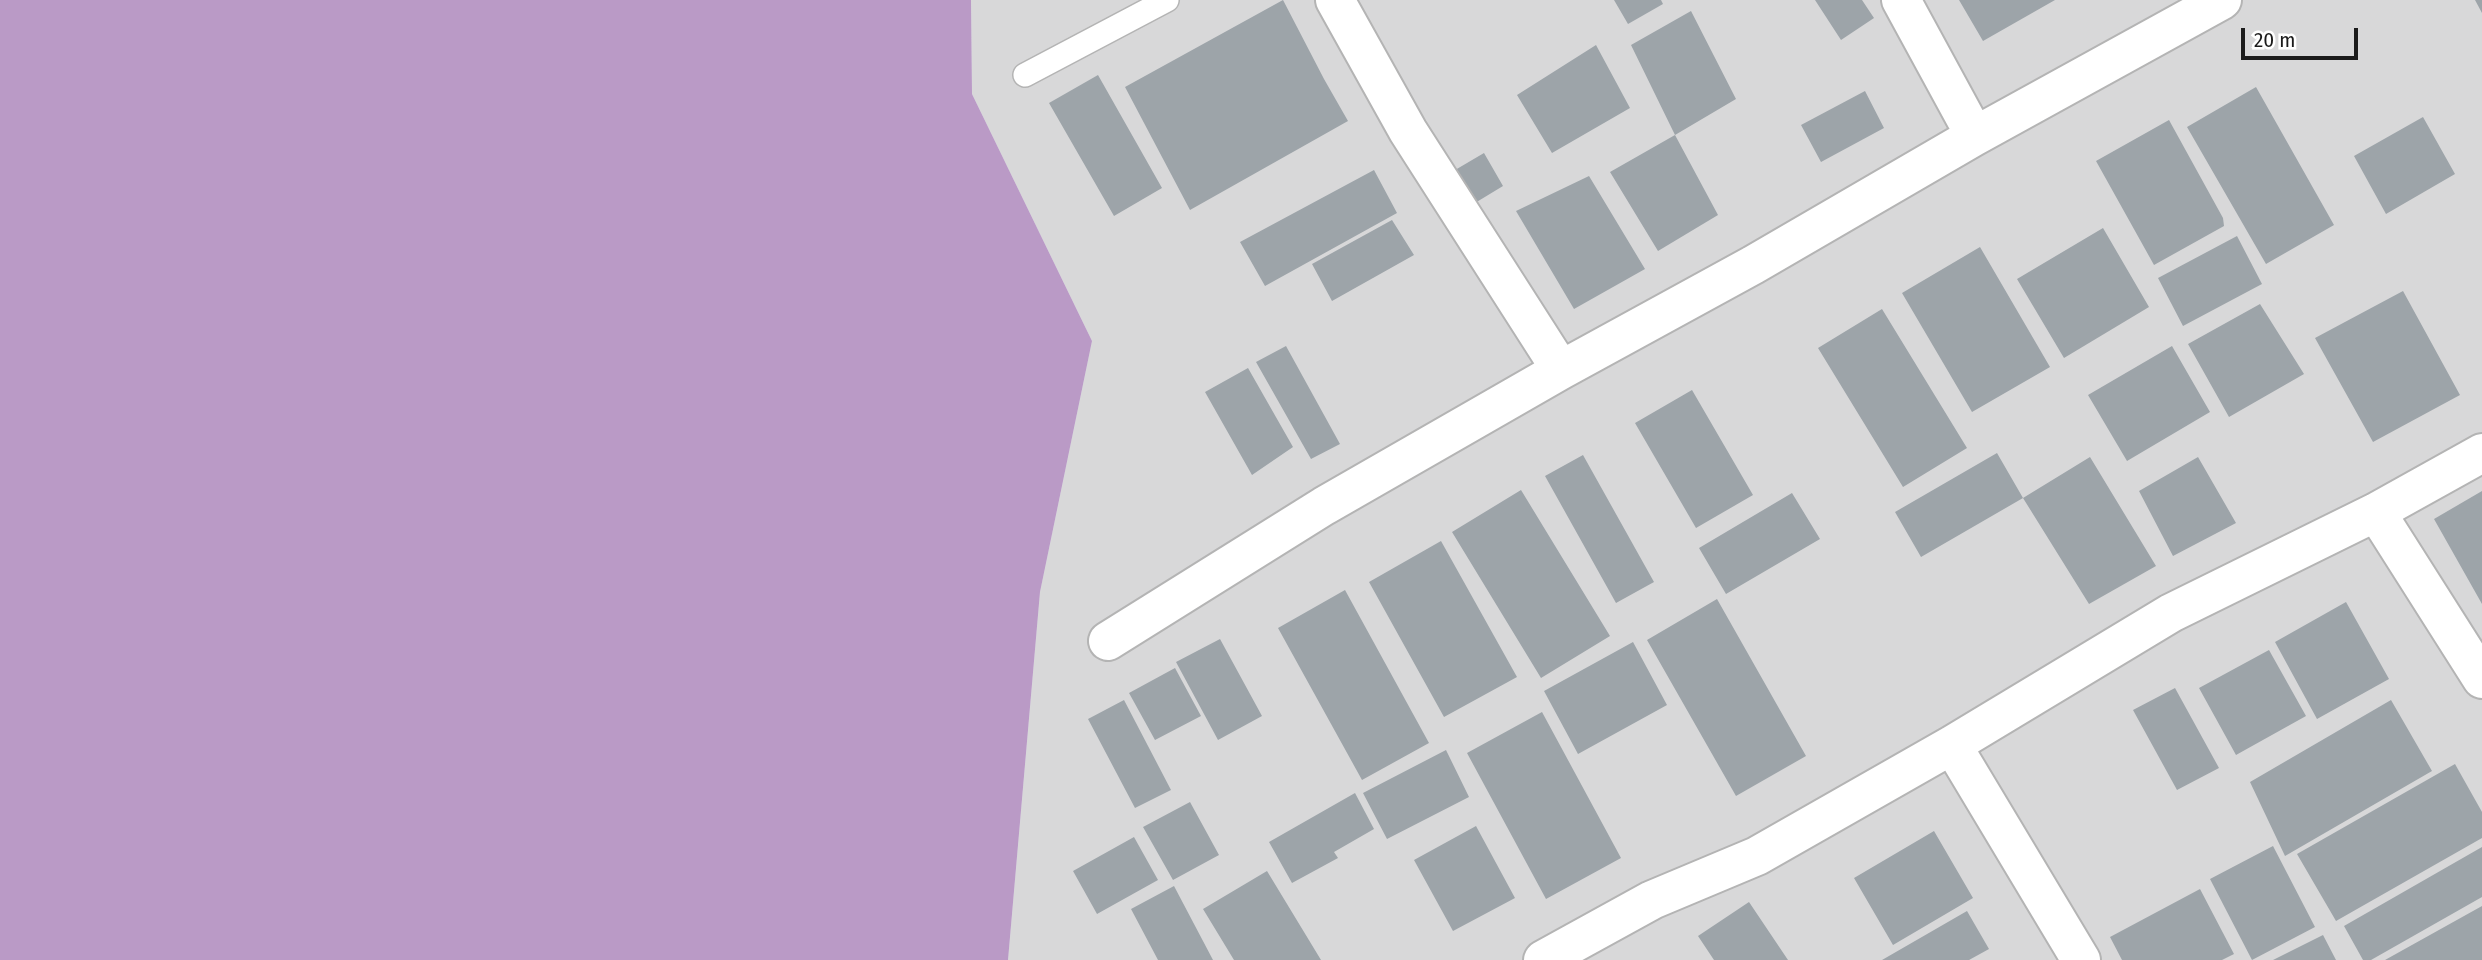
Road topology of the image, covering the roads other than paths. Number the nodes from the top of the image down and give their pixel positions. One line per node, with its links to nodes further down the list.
1 (1167, 0): 5 (lane)
2 (1335, 0): 7 (street)
3 (1901, 0): 6 (street)
4 (2222, 0): 6 (street)
5 (1025, 75)
6 (1975, 136): 7 (street)
7 (1561, 370): 10 (street)
8 (2482, 453): 9 (street)
9 (2376, 512): 11 (street); 12 (street)
10 (1108, 641)
11 (2482, 679)
12 (1952, 745): 13 (street); 14 (street)
13 (1543, 960)
14 (2081, 960)

